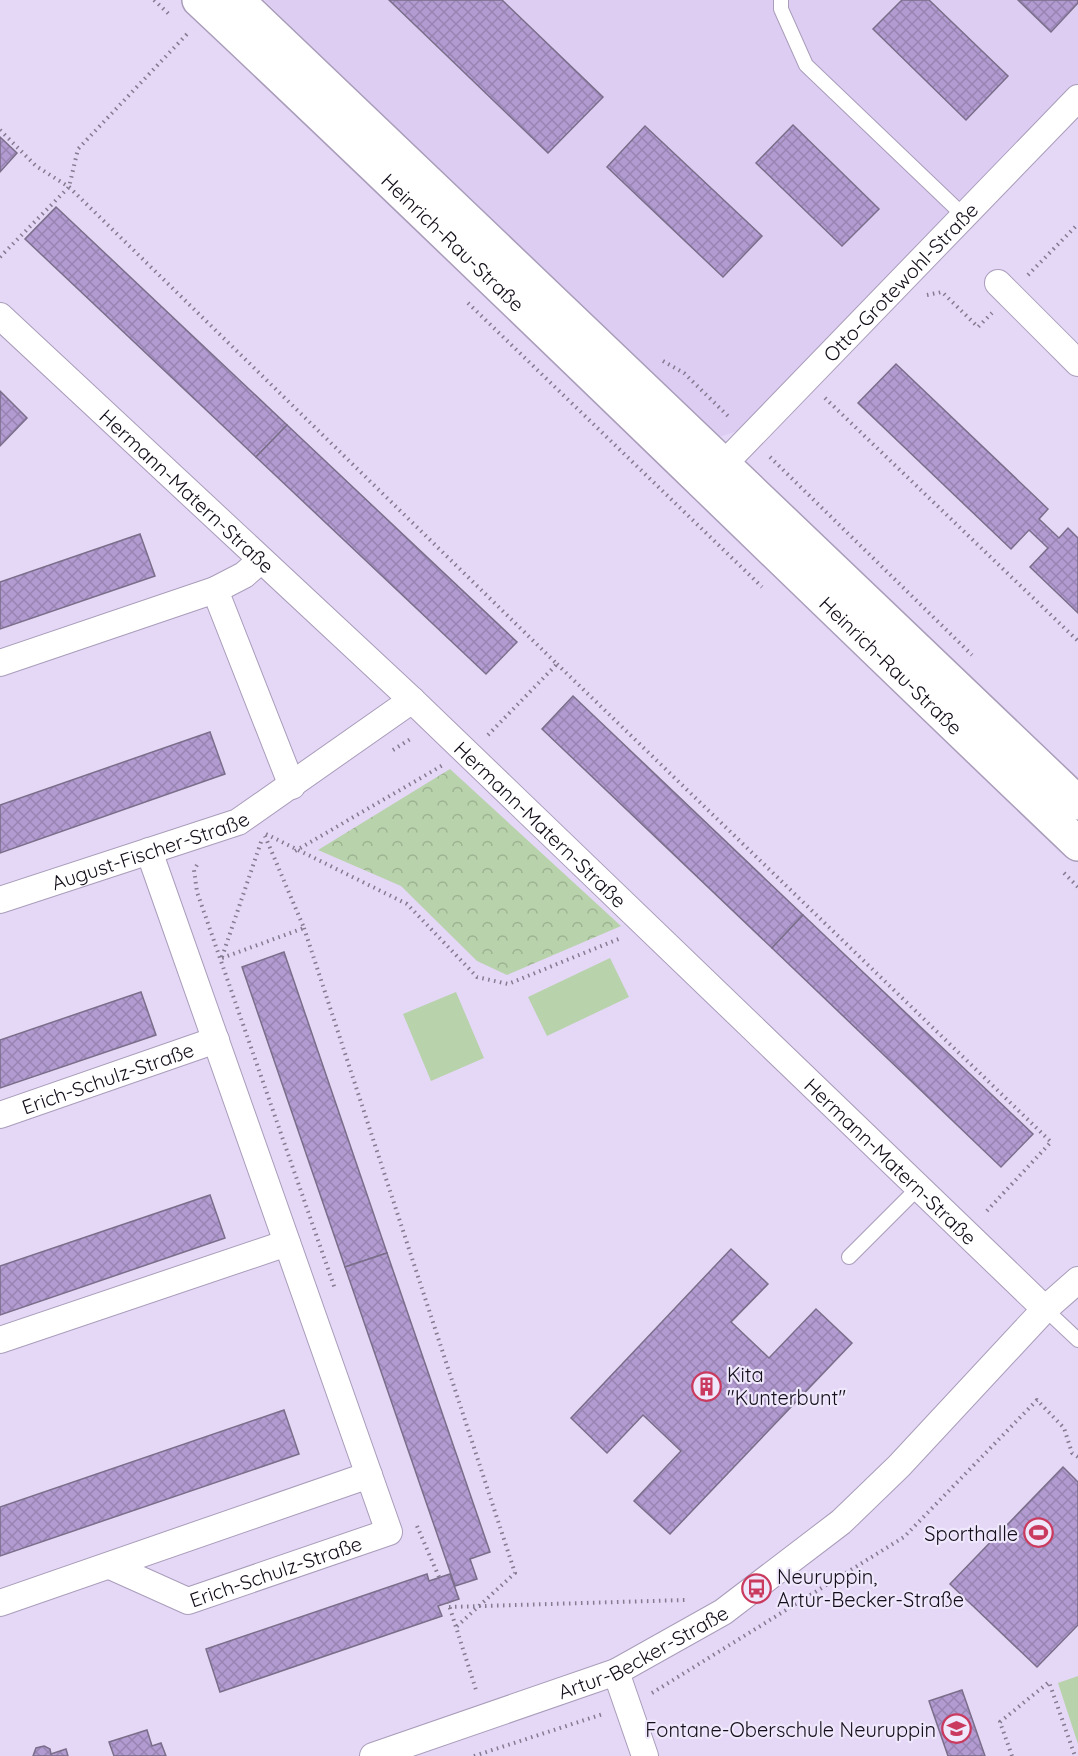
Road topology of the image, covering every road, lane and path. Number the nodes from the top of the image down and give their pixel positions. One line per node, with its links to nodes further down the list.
1 (199, 0): 16 (main road, Heinrich-Rau-Straße)
2 (237, 0): 16 (main road, Heinrich-Rau-Straße)
3 (781, 0): 8 (lane)
4 (188, 33): 7 (path)
5 (1078, 98): 8 (street, Otto-Grotewohl-Straße)
6 (0, 130): 7 (path)
7 (69, 187): 10 (path); 21 (path)
8 (964, 216): 16 (street, Otto-Grotewohl-Straße)
9 (1078, 224): 11 (path)
10 (0, 257)
11 (1004, 289): 12 (path); 14 (street)
12 (920, 296)
13 (0, 316): 17 (street, Hermann-Matern-Straße)
14 (1078, 363)
15 (820, 393): 19 (path)
16 (715, 475): 28 (main road, Heinrich-Rau-Straße); 32 (main road, Heinrich-Rau-Straße)
17 (261, 560): 18 (street); 22 (street, Hermann-Matern-Straße)
18 (215, 590): 20 (street); 27 (street)
19 (1078, 641)
20 (0, 663)
21 (557, 664): 25 (path); 43 (path)
22 (412, 700): 25 (street, Hermann-Matern-Straße); 27 (street, August-Fischer-Straße)
23 (421, 739): 24 (path)
24 (384, 756)
25 (468, 756): 37 (street, Hermann-Matern-Straße)
26 (444, 764): 33 (path)
27 (292, 786): 34 (street, August-Fischer-Straße)
28 (1078, 803)
29 (274, 826): 30 (path)
30 (264, 832): 31 (path); 33 (path); 38 (path); 39 (path)
31 (253, 837)
32 (1078, 844)
33 (295, 850): 37 (path)
34 (149, 851): 36 (street, August-Fischer-Straße); 40 (street, Erich-Schulz-Straße)
35 (200, 859): 39 (path)
36 (0, 900)
37 (646, 927): 42 (street, Hermann-Matern-Straße)
38 (304, 928): 39 (path); 59 (path)
39 (222, 958): 47 (path)
40 (216, 1040): 41 (street, Erich-Schulz-Straße); 44 (street, Erich-Schulz-Straße)
41 (0, 1115)
42 (918, 1188): 43 (street, Hermann-Matern-Straße); 45 (lane)
43 (966, 1234): 48 (street, Hermann-Matern-Straße)
44 (287, 1243): 49 (street); 53 (street, Erich-Schulz-Straße)
45 (849, 1257)
46 (1078, 1280): 48 (street, Artur-Becker-Straße)
47 (338, 1297)
48 (1045, 1309): 50 (lane, Hermann-Matern-Straße); 61 (street, Artur-Becker-Straße)
49 (0, 1340)
50 (1078, 1340)
51 (1048, 1410): 52 (path)
52 (1078, 1457)
53 (369, 1475): 55 (street); 55 (street, Erich-Schulz-Straße)
54 (416, 1523): 56 (path)
55 (110, 1566): 58 (street)
56 (438, 1577)
57 (695, 1600): 59 (path)
58 (0, 1603)
59 (479, 1606): 60 (path); 60 (path)
60 (455, 1628): 62 (path)
61 (616, 1672): 63 (street, Artur-Becker-Straße); 64 (street)
62 (478, 1696)
63 (373, 1756)
64 (645, 1756)
65 (1012, 1756): 66 (path)
66 (1075, 1756)

